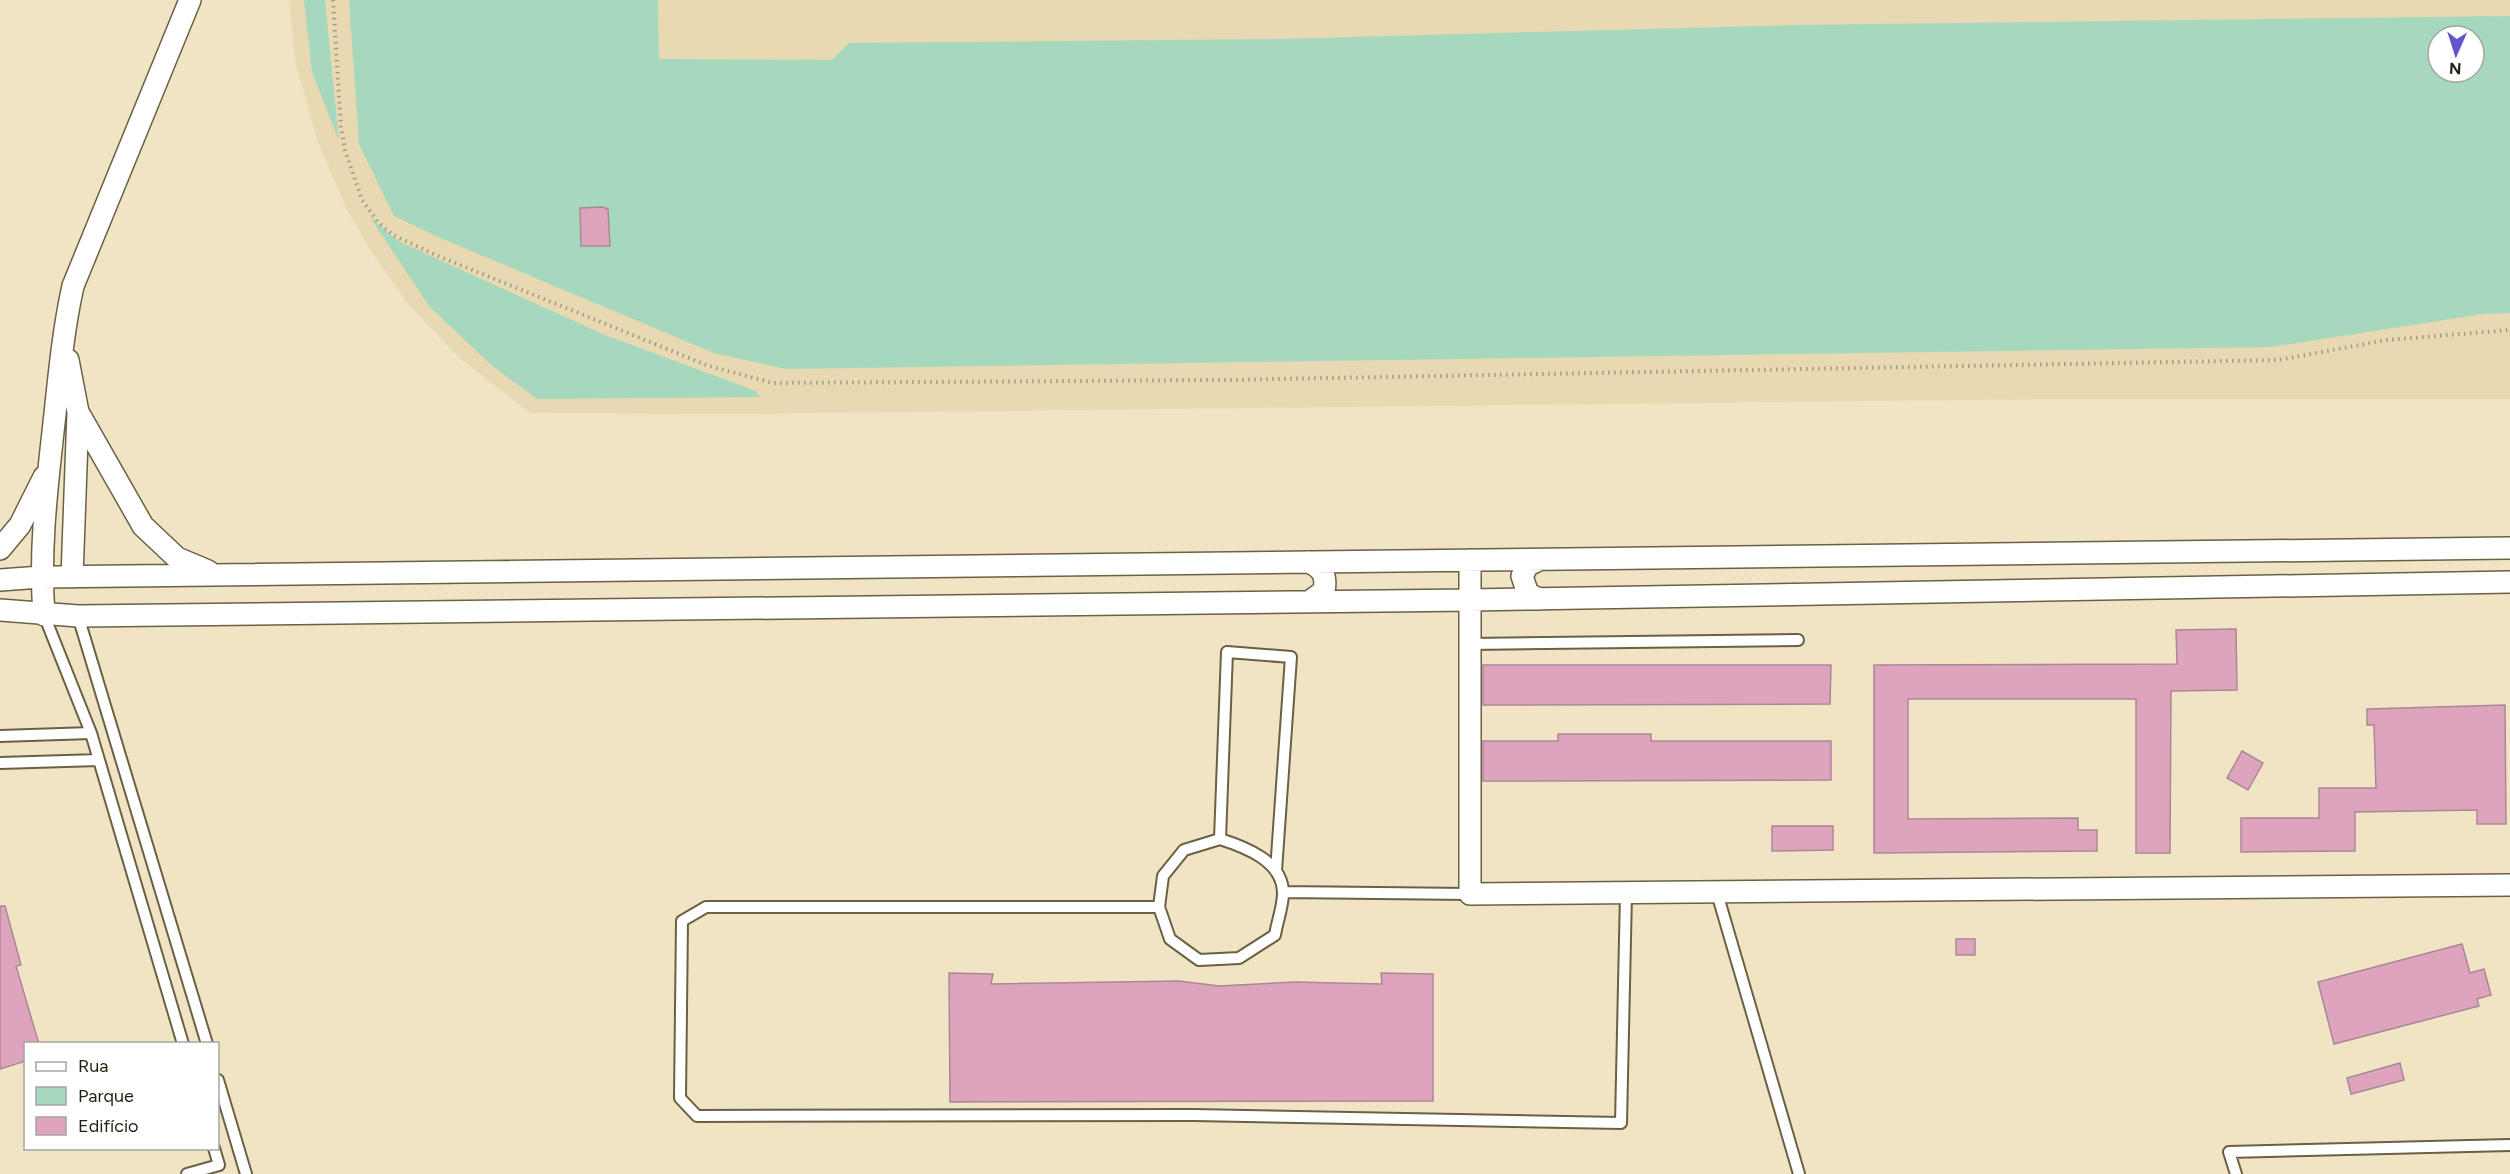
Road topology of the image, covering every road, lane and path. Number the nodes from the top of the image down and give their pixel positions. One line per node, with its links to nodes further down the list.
1 (190, 0): 4 (street)
2 (333, 0): 3 (path)
3 (2510, 330)
4 (64, 338): 5 (street); 6 (street)
5 (78, 412): 12 (street); 14 (street)
6 (50, 465): 8 (street); 13 (street)
7 (2510, 548): 10 (street)
8 (0, 549)
9 (1470, 560): 10 (street); 11 (street); 18 (street)
10 (1539, 560): 17 (street)
11 (1308, 562): 12 (street); 19 (street)
12 (217, 574): 14 (street)
13 (41, 577): 14 (street); 15 (street); 21 (street)
14 (72, 577)
15 (0, 580)
16 (2510, 582): 17 (street)
17 (1540, 599): 18 (street)
18 (1470, 600): 19 (street); 24 (street)
19 (1309, 602): 22 (street)
20 (0, 610): 21 (street)
21 (44, 615): 22 (street); 25 (lane)
22 (78, 616): 38 (lane)
23 (1798, 640): 24 (lane)
24 (1470, 644): 35 (street)
25 (91, 733): 26 (lane); 27 (lane)
26 (0, 736)
27 (99, 760): 28 (lane); 37 (lane)
28 (0, 763)
29 (1220, 839): 30 (lane); 30 (lane); 36 (lane)
30 (1276, 871): 32 (lane)
31 (2510, 885): 34 (street)
32 (1283, 892): 35 (lane); 36 (lane)
33 (1626, 893): 34 (street); 35 (street); 36 (lane)
34 (1717, 893): 44 (lane)
35 (1470, 894)
36 (1159, 907)
37 (182, 1042)
38 (206, 1042)
39 (219, 1083): 43 (lane)
40 (2510, 1145): 45 (lane)
41 (214, 1150): 42 (lane)
42 (187, 1174)
43 (246, 1174)
44 (1799, 1174)
45 (2236, 1174)

